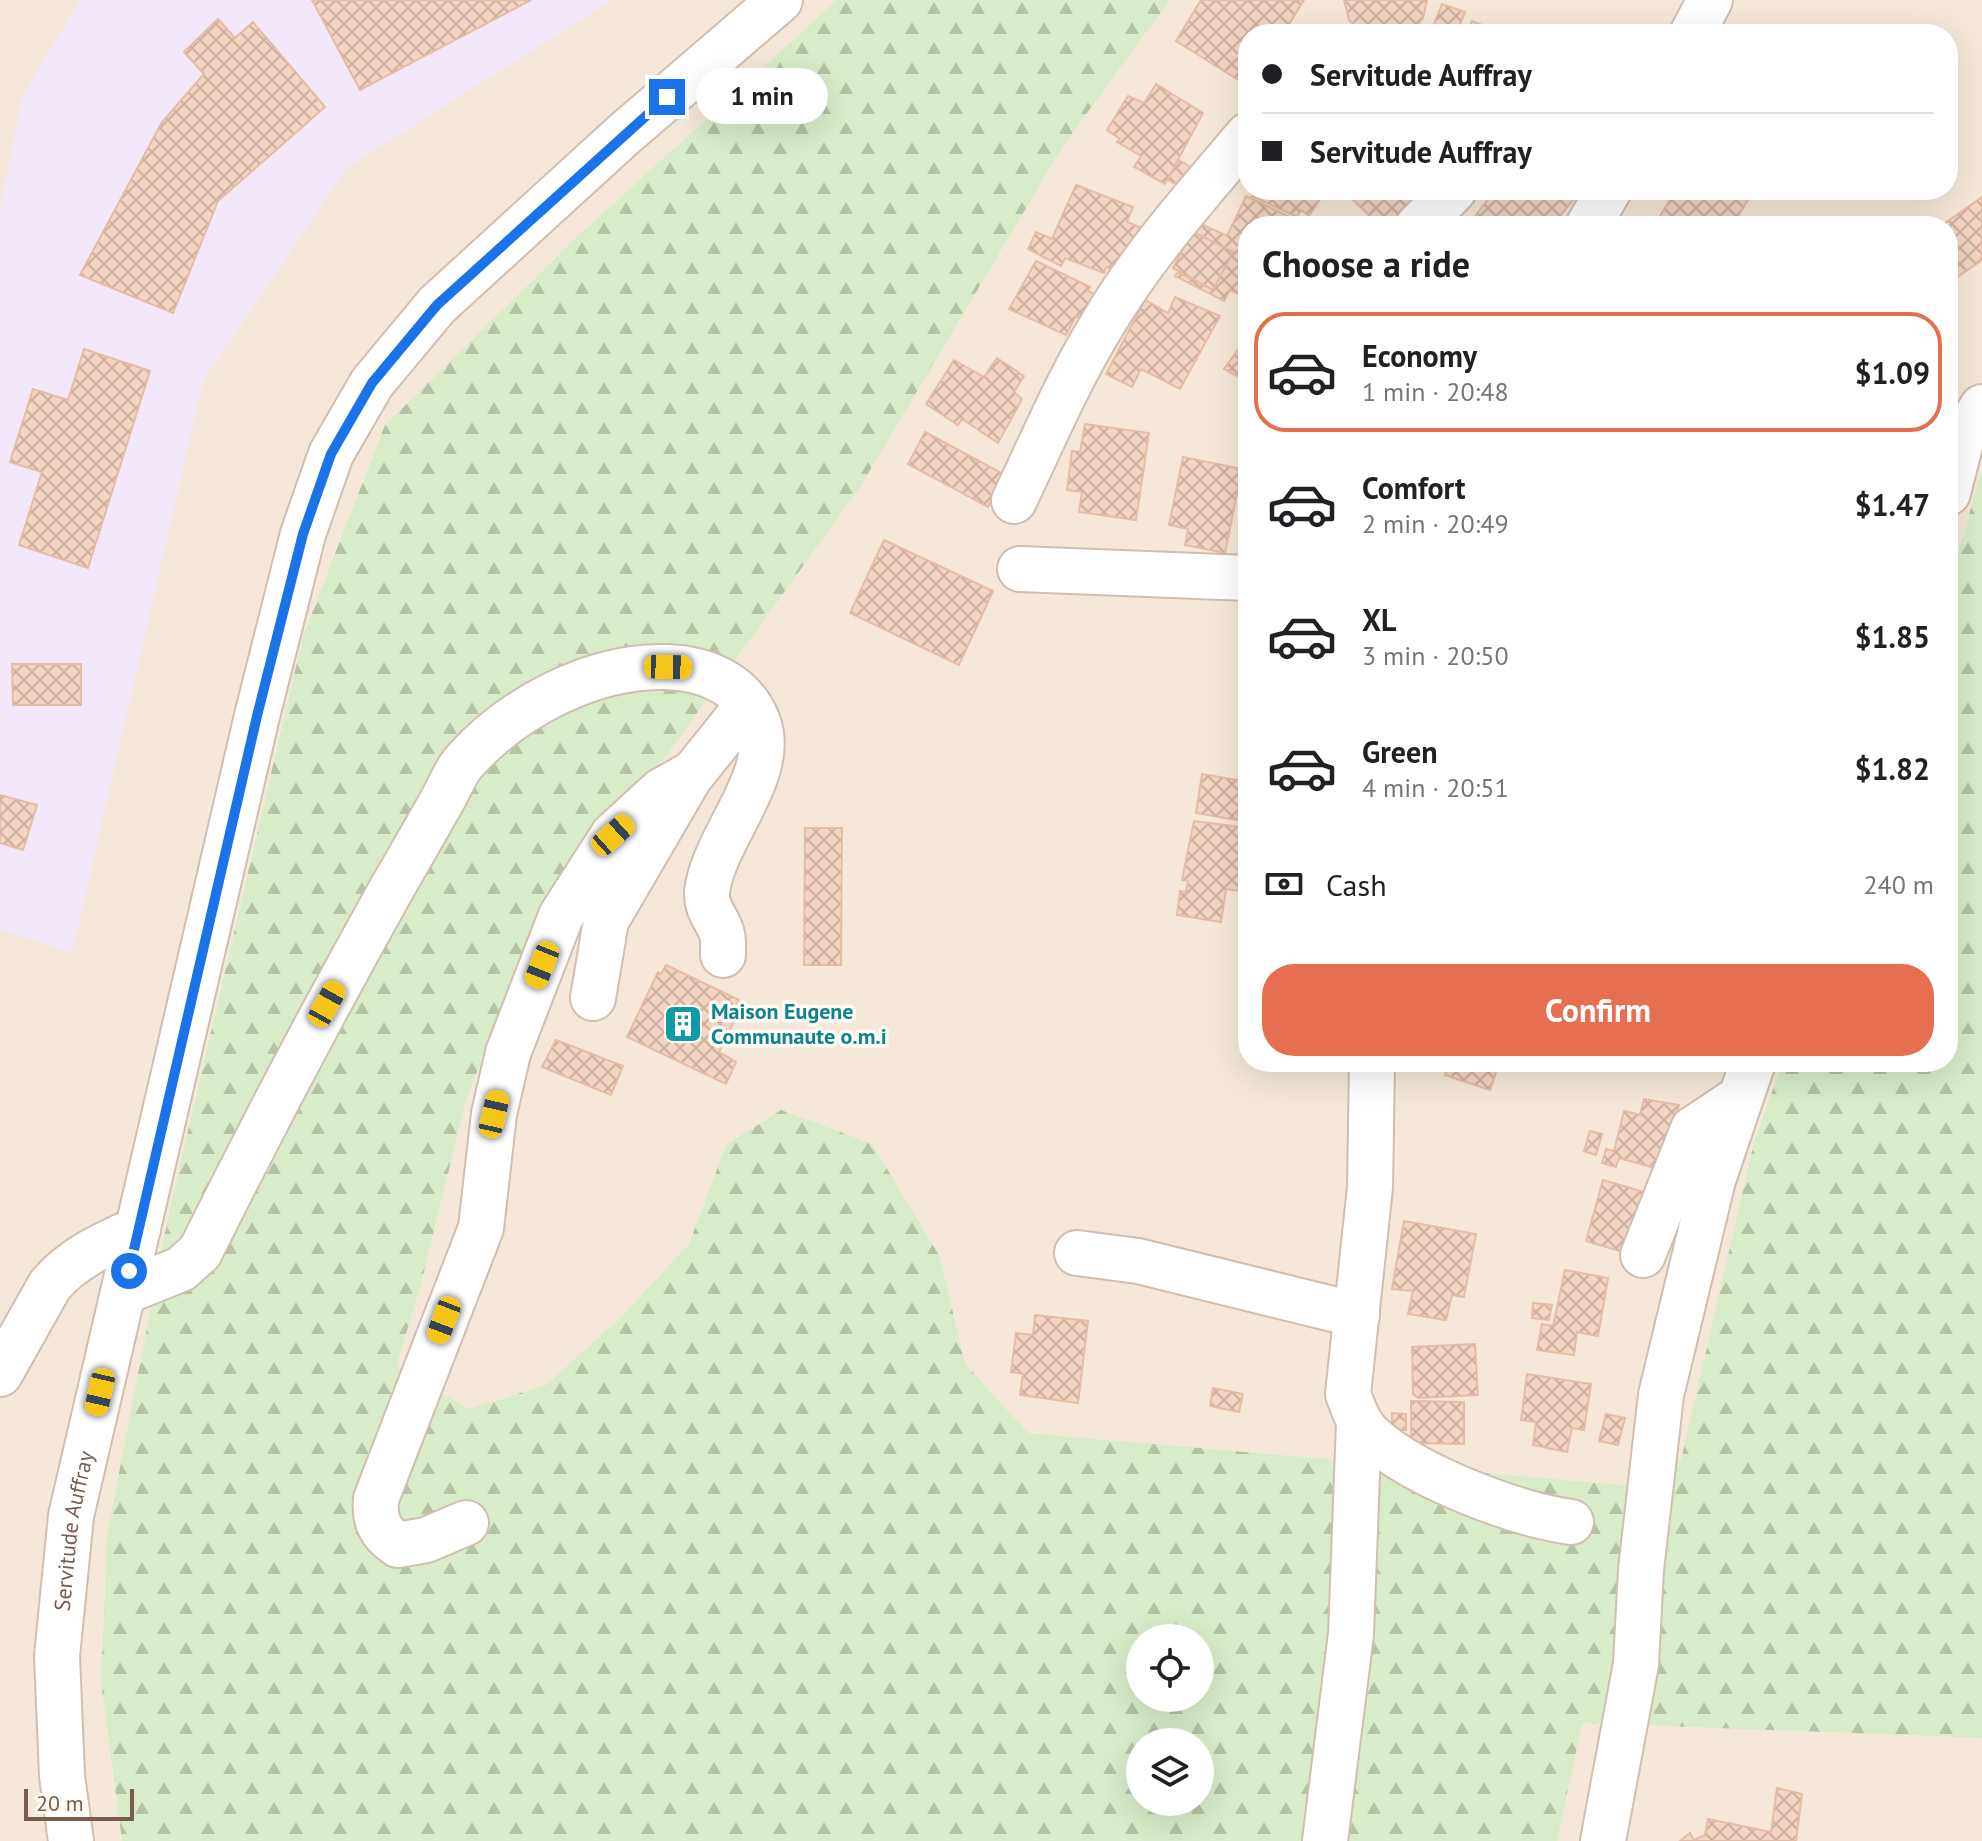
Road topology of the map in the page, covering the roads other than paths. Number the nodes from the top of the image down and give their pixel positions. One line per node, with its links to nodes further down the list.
1 (780, 0): 18 (street, Servitude Auffray)
2 (1710, 0): 3 (street)
3 (1697, 24)
4 (1238, 147): 9 (street)
5 (1444, 200): 6 (street)
6 (1428, 216)
7 (1964, 430): 8 (street)
8 (1958, 454)
9 (1014, 501)
10 (1020, 569): 11 (street)
11 (1238, 578)
12 (747, 706): 13 (street); 14 (street); 21 (street)
13 (693, 773): 15 (street); 26 (street)
14 (723, 955)
15 (593, 998)
16 (1372, 1072): 22 (street)
17 (1747, 1080): 20 (street); 29 (street)
18 (138, 1229): 21 (street, Servitude Auffray); 23 (street)
19 (1077, 1253): 22 (street)
20 (1643, 1255)
21 (124, 1292): 27 (street, Servitude Auffray)
22 (1357, 1315): 24 (street)
23 (0, 1374)
24 (1359, 1423): 25 (street); 28 (street)
25 (1571, 1522)
26 (466, 1523)
27 (71, 1841)
28 (1325, 1841)
29 (1603, 1841)

